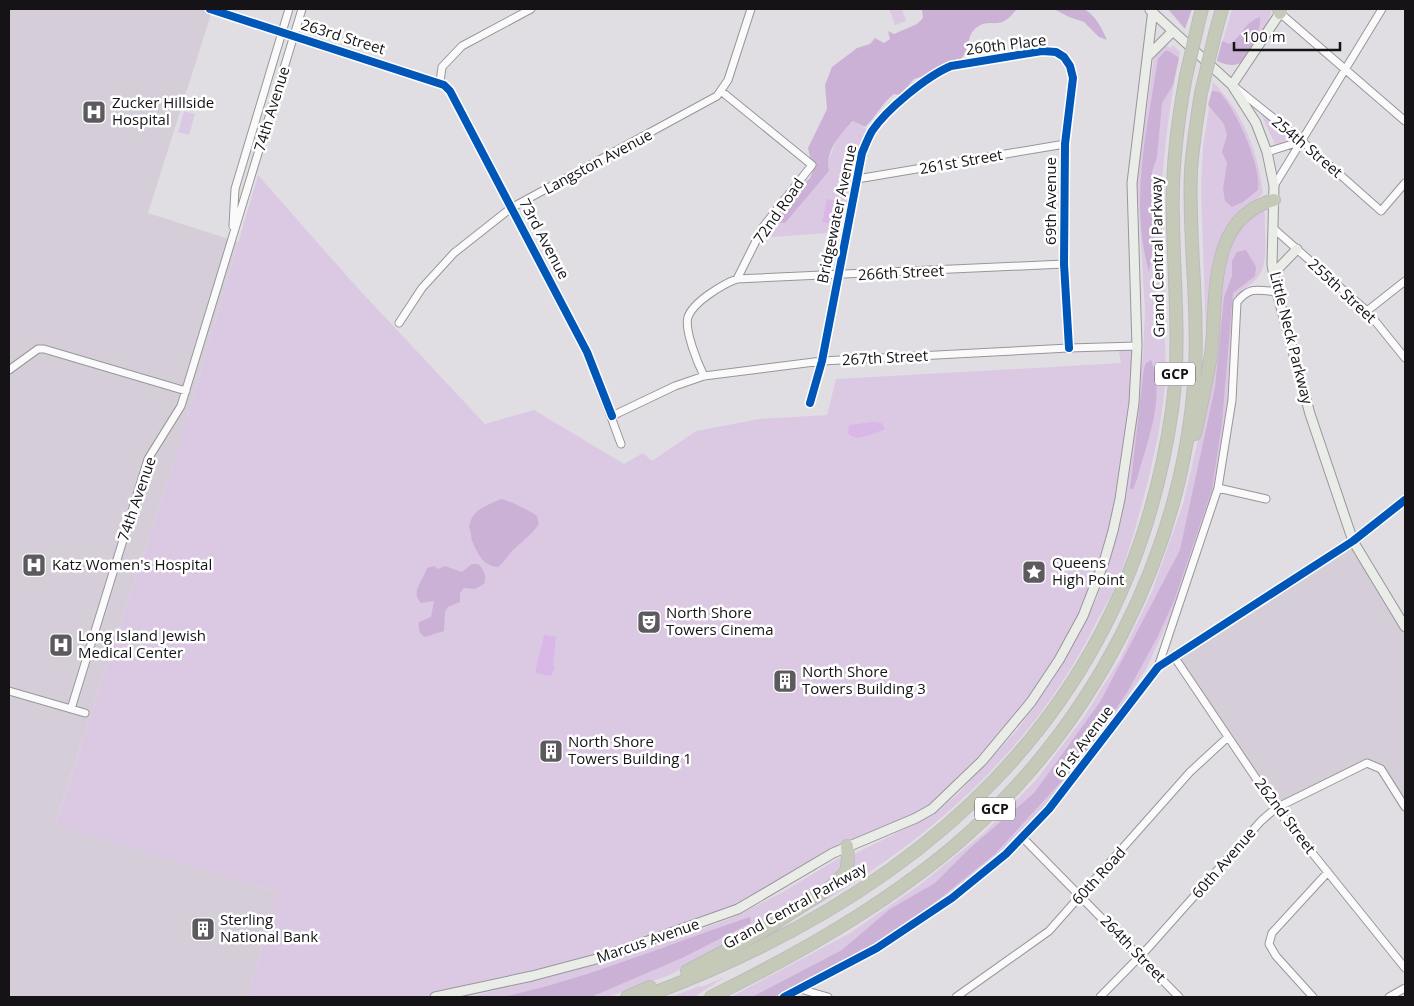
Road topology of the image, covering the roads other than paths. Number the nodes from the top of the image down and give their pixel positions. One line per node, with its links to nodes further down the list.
1 (210, 9): 12 (street, 263rd Street)
2 (289, 9): 12 (street, 74th Avenue)
3 (302, 9): 13 (street, 74th Avenue)
4 (531, 9): 18 (street)
5 (751, 9): 20 (street, Langston Avenue)
6 (1222, 9): 54 (highway, GCP, bridge)
7 (1382, 9): 17 (street)
8 (1151, 10): 11 (main road, Little Neck Parkway); 14 (main road, Marcus Avenue)
9 (1279, 11): 17 (street); 19 (main road)
10 (1201, 14): 75 (highway, Grand Central Parkway / GCP, bridge)
11 (1173, 31): 14 (main road); 19 (main road, Little Neck Parkway)
12 (282, 32): 13 (street, 263rd Street); 31 (street, 74th Avenue)
13 (294, 36): 18 (street, 263rd Street); 31 (street, 74th Avenue)
14 (1148, 56): 41 (main road, Marcus Avenue)
15 (1064, 57): 16 (street, 260th Place); 23 (street, 69th Avenue)
16 (951, 66): 25 (street, Bridgewater Avenue)
17 (1345, 68): 21 (street); 22 (street)
18 (440, 82): 29 (street, 73rd Avenue)
19 (1232, 85): 22 (street, 254th Street); 24 (main road, Little Neck Parkway)
20 (721, 91): 29 (street, Langston Avenue); 36 (street, 72nd Road)
21 (1405, 121)
22 (1302, 140): 24 (street); 26 (street, 254th Street); 27 (street)
23 (1065, 144): 25 (street, 261st Street); 33 (street, 69th Avenue)
24 (1268, 152): 27 (main road, Little Neck Parkway)
25 (858, 179): 35 (street, Bridgewater Avenue)
26 (1405, 183)
27 (1274, 186): 28 (main road, Little Neck Parkway)
28 (1274, 200): 30 (main road, Little Neck Parkway); 54 (highway)
29 (511, 208): 40 (street, Langston Avenue); 49 (street, 73rd Avenue)
30 (1273, 228): 32 (street, 255th Street); 34 (main road, Little Neck Parkway)
31 (232, 236): 47 (street, 74th Avenue)
32 (1297, 249): 34 (main road); 39 (street, 255th Street)
33 (1064, 264): 35 (street, 266th Street); 42 (street, 69th Avenue)
34 (1274, 273): 38 (main road, Little Neck Parkway)
35 (837, 276): 36 (street, 266th Street); 44 (street, Bridgewater Avenue)
36 (737, 279): 46 (street)
37 (1405, 281): 39 (street)
38 (1277, 292): 51 (street); 55 (main road, Little Neck Parkway)
39 (1367, 311): 43 (street, 255th Street)
40 (399, 323)
41 (1137, 346): 42 (street, 267th Street); 66 (main road, Marcus Avenue)
42 (1069, 348): 44 (street, 267th Street)
43 (1405, 358)
44 (822, 361): 46 (street, 267th Street); 48 (street, Bridgewater Avenue)
45 (9, 370): 47 (street)
46 (704, 376): 49 (street, 267th Street)
47 (186, 390): 60 (street, 74th Avenue)
48 (810, 403)
49 (612, 416): 50 (street, 73rd Avenue)
50 (621, 444)
51 (1218, 488): 52 (street); 58 (street)
52 (1266, 499)
53 (1405, 500): 55 (street, 61st Avenue)
54 (1168, 519): 76 (highway, GCP)
55 (1353, 541): 56 (main road, Little Neck Parkway); 57 (street, 61st Avenue)
56 (1405, 627)
57 (1175, 658): 58 (street, 61st Avenue); 62 (street, 262nd Street)
58 (1158, 668): 65 (street, 61st Avenue)
59 (9, 691): 60 (street)
60 (71, 709): 61 (street)
61 (85, 713)
62 (1228, 737): 64 (street, 262nd Street); 68 (street, 60th Road)
63 (1405, 807): 64 (street, 60th Avenue)
64 (1276, 808): 67 (street, 262nd Street); 69 (street, 60th Avenue)
65 (1023, 838): 68 (street, 264th Street); 72 (street, 61st Avenue)
66 (847, 846): 73 (main road, Marcus Avenue); 74 (highway)
67 (1328, 872): 70 (street, 262nd Street); 82 (street)
68 (1081, 897): 69 (street, 264th Street); 79 (street, 60th Road)
69 (1140, 957): 80 (street, 60th Avenue); 81 (street, 264th Street)
70 (1405, 968)
71 (1405, 988): 83 (street)
72 (800, 989): 77 (street, 61st Avenue); 78 (street)
73 (435, 997)
74 (627, 997)
75 (644, 997)
76 (711, 997)
77 (784, 997)
78 (828, 997)
79 (956, 997)
80 (1100, 997)
81 (1179, 997)
82 (1313, 997)
83 (1389, 997)

